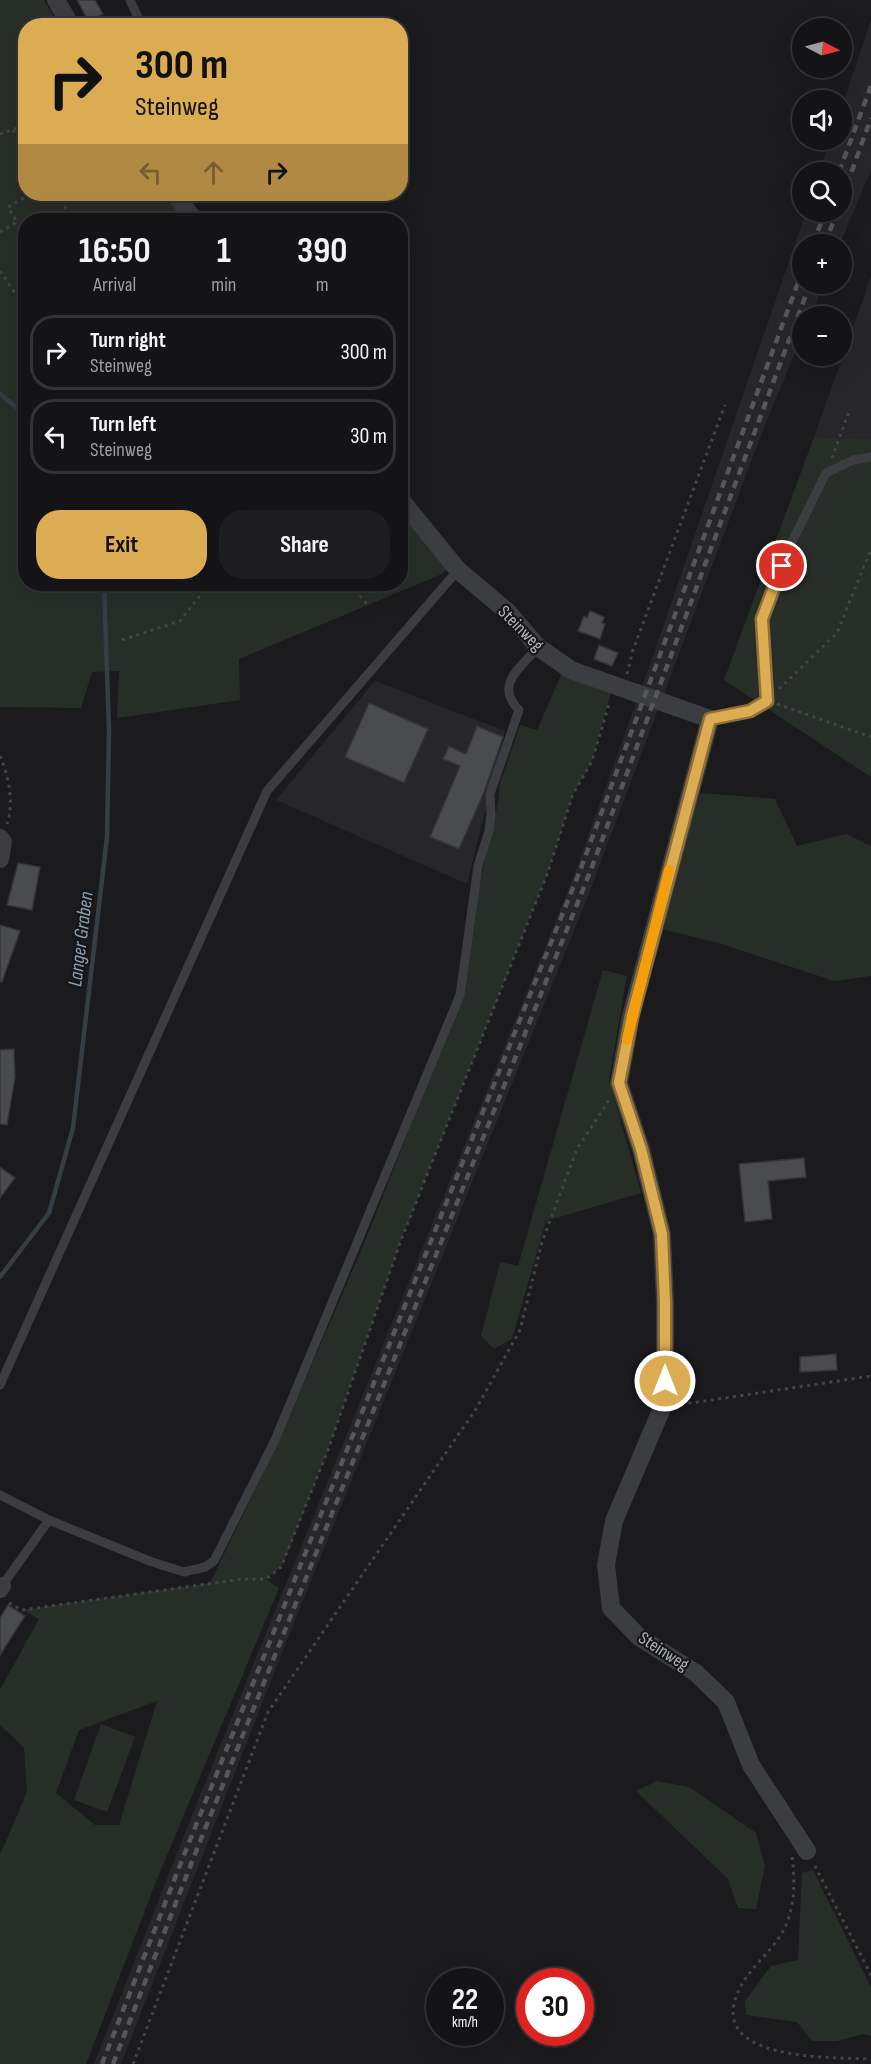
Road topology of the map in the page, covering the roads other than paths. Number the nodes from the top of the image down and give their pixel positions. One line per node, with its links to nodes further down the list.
1 (56, 0): 3 (street)
2 (130, 0): 4 (lane)
3 (66, 18)
4 (138, 18)
5 (871, 457): 9 (lane)
6 (408, 509): 7 (street, Steinweg)
7 (458, 570): 8 (street, Steinweg); 10 (lane)
8 (538, 647): 9 (street, Steinweg); 12 (lane)
9 (710, 719): 14 (street, Steinweg)
10 (0, 1384)
11 (0, 1495): 12 (lane)
12 (49, 1520): 13 (lane)
13 (3, 1592)
14 (799, 1851)

